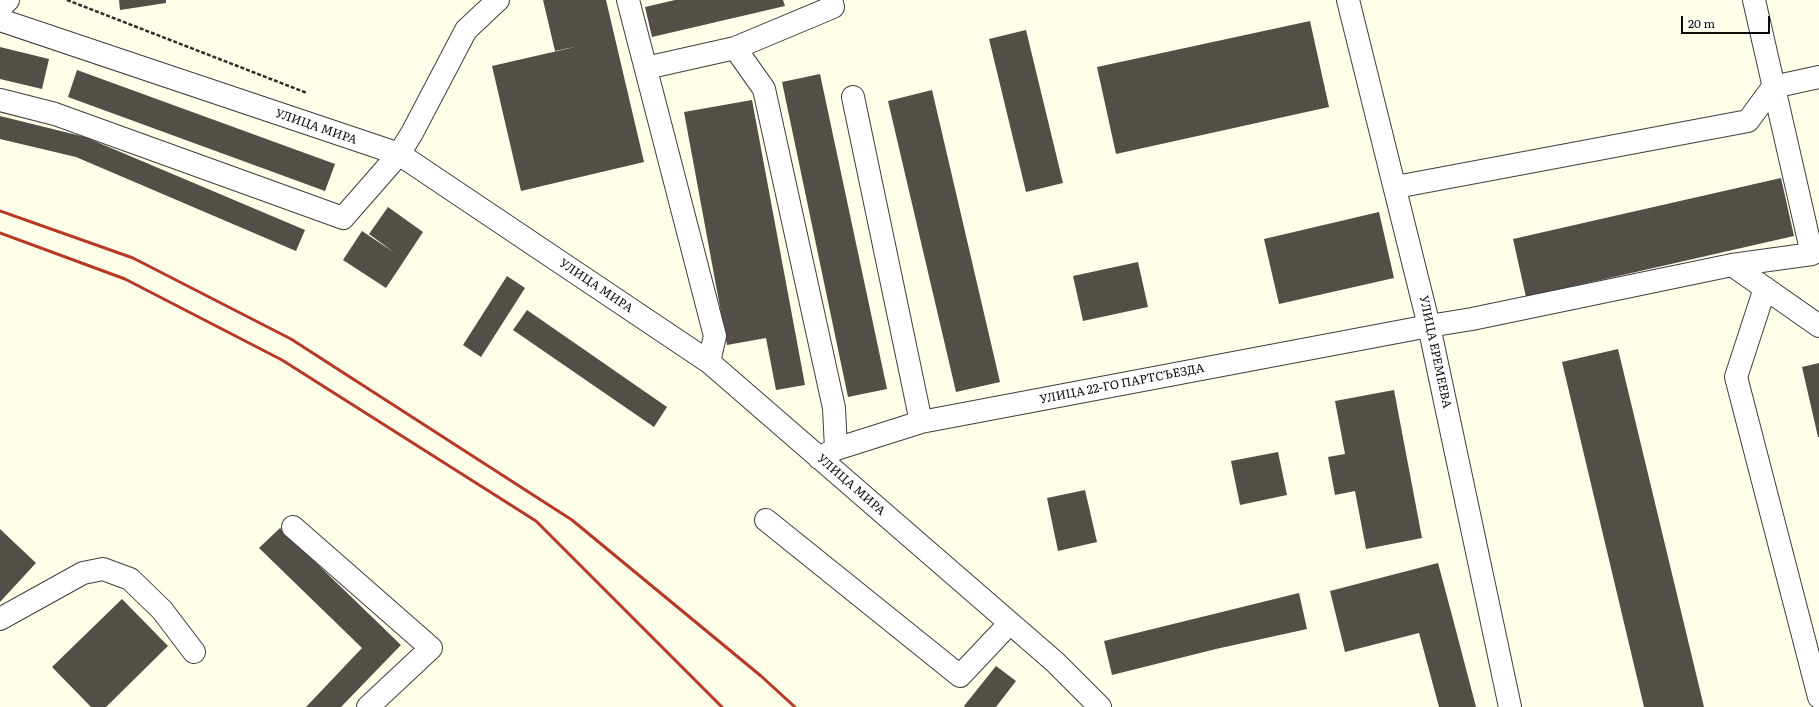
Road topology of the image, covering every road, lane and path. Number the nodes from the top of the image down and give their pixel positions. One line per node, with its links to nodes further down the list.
1 (8, 0): 7 (street)
2 (498, 0): 15 (street)
3 (628, 0): 10 (street)
4 (831, 0): 9 (street)
5 (1348, 0): 16 (street, УЛИЦА ЕРЕМЕЕВА)
6 (1754, 0): 12 (street)
7 (0, 8)
8 (0, 20): 15 (street, УЛИЦА МИРА)
9 (735, 48): 10 (street); 23 (street)
10 (646, 68): 21 (street)
11 (1819, 77): 12 (street)
12 (1774, 87): 16 (street); 17 (street, УЛИЦА 22-ГО ПАРТСЪЕЗДА)
13 (853, 97): 22 (street)
14 (0, 100): 15 (street)
15 (399, 154): 21 (street, УЛИЦА МИРА)
16 (1396, 187): 19 (street, УЛИЦА ЕРЕМЕЕВА)
17 (1732, 265): 18 (street); 19 (street, УЛИЦА 22-ГО ПАРТСЪЕЗДА)
18 (1765, 288): 20 (street); 29 (street)
19 (1429, 326): 22 (street, УЛИЦА 22-ГО ПАРТСЪЕЗДА); 32 (street, УЛИЦА ЕРЕМЕЕВА)
20 (1819, 326)
21 (709, 362): 23 (street, УЛИЦА МИРА)
22 (921, 422): 23 (street, УЛИЦА 22-ГО ПАРТСЪЕЗДА)
23 (828, 454): 27 (street, УЛИЦА МИРА)
24 (766, 520): 27 (street)
25 (293, 527): 30 (street)
26 (0, 619): 28 (street)
27 (1010, 623): 31 (street, УЛИЦА МИРА)
28 (194, 652)
29 (1819, 697)
30 (368, 707)
31 (1100, 707)
32 (1510, 707)

